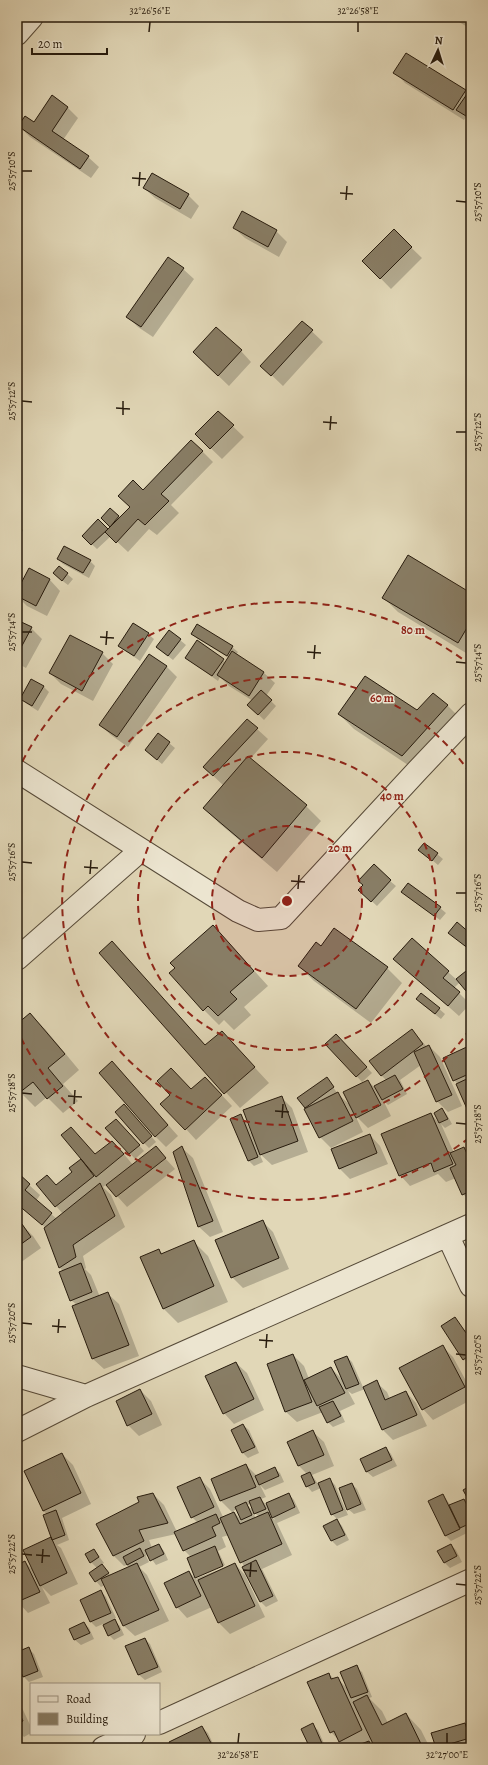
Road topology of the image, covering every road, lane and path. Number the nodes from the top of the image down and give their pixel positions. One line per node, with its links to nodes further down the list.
1 (32, 17): 2 (street)
2 (17, 34)
3 (471, 714): 5 (street)
4 (17, 771): 5 (street)
5 (141, 850): 6 (street)
6 (17, 959)
7 (471, 1225): 8 (street)
8 (448, 1236): 9 (street); 11 (street)
9 (471, 1286)
10 (17, 1376): 11 (street)
11 (86, 1396): 12 (street)
12 (17, 1431)
13 (471, 1580): 14 (street)
14 (160, 1723)
15 (132, 1735): 16 (street)
16 (103, 1748)

